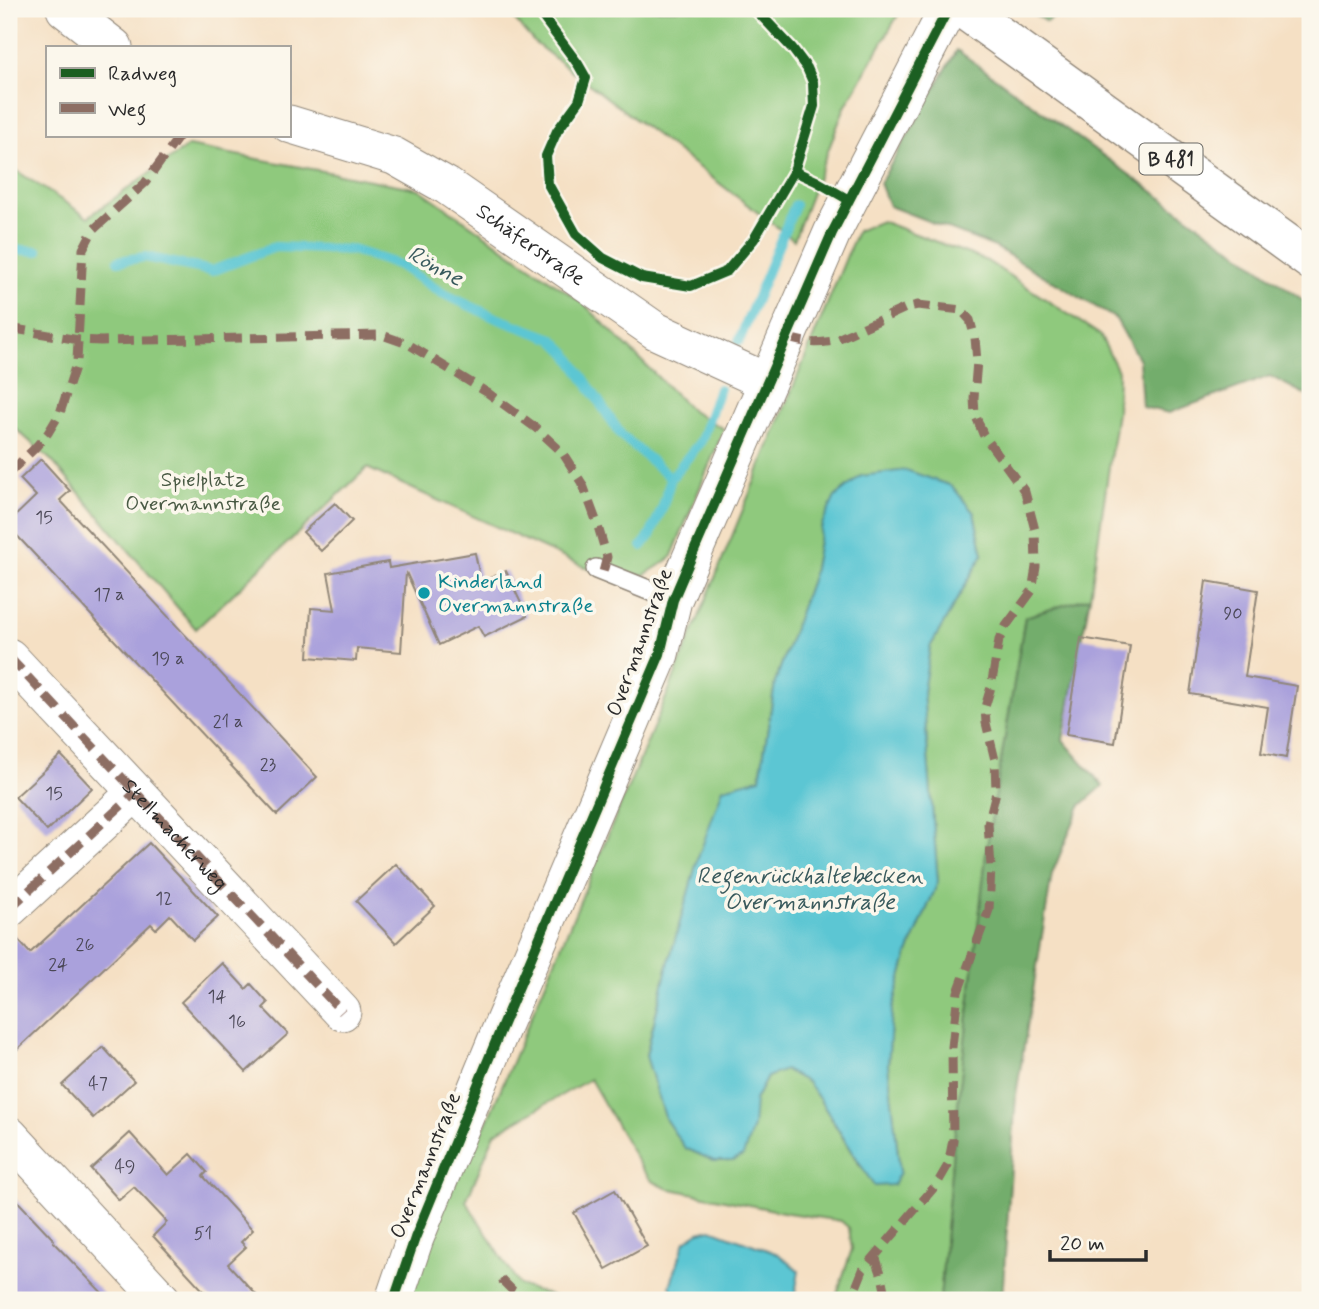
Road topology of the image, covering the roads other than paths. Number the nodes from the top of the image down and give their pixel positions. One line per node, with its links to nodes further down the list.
1 (65, 9): 4 (street)
2 (948, 9): 7 (street, Overmannstraße)
3 (963, 9): 6 (main road, B 481)
4 (113, 46)
5 (290, 124): 7 (street, Schäferstraße)
6 (1310, 260)
7 (767, 382): 9 (street, Overmannstraße)
8 (596, 569): 9 (lane)
9 (673, 600): 16 (street, Overmannstraße)
10 (9, 657): 11 (street, Stellmacherweg)
11 (135, 793): 12 (street); 13 (street, Stellmacherweg)
12 (9, 909)
13 (342, 1012)
14 (9, 1135): 15 (street)
15 (162, 1300)
16 (394, 1300)

